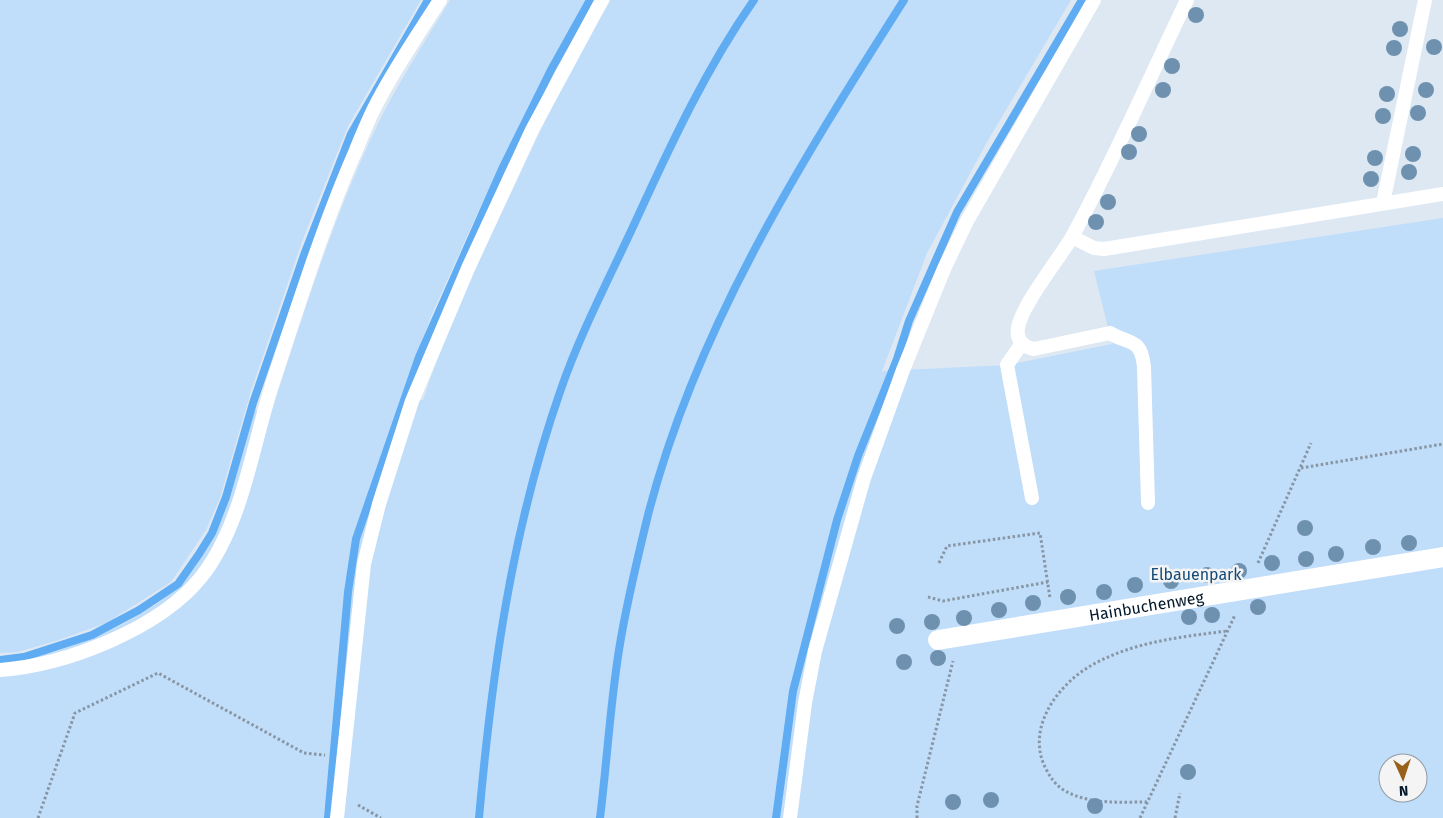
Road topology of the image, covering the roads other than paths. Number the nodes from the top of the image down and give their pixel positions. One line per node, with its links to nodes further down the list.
1 (440, 0): 14 (lane)
2 (602, 0): 15 (lane)
3 (1094, 0): 16 (lane)
4 (1187, 0): 8 (lane)
5 (1425, 0): 7 (lane)
6 (1443, 194): 7 (lane)
7 (1383, 203): 8 (lane)
8 (1072, 237): 9 (lane)
9 (1022, 343): 10 (lane); 11 (lane)
10 (1032, 498)
11 (1148, 503)
12 (1443, 557): 13 (street, Hainbuchenweg)
13 (938, 640)
14 (0, 670)
15 (338, 811)
16 (790, 818)

